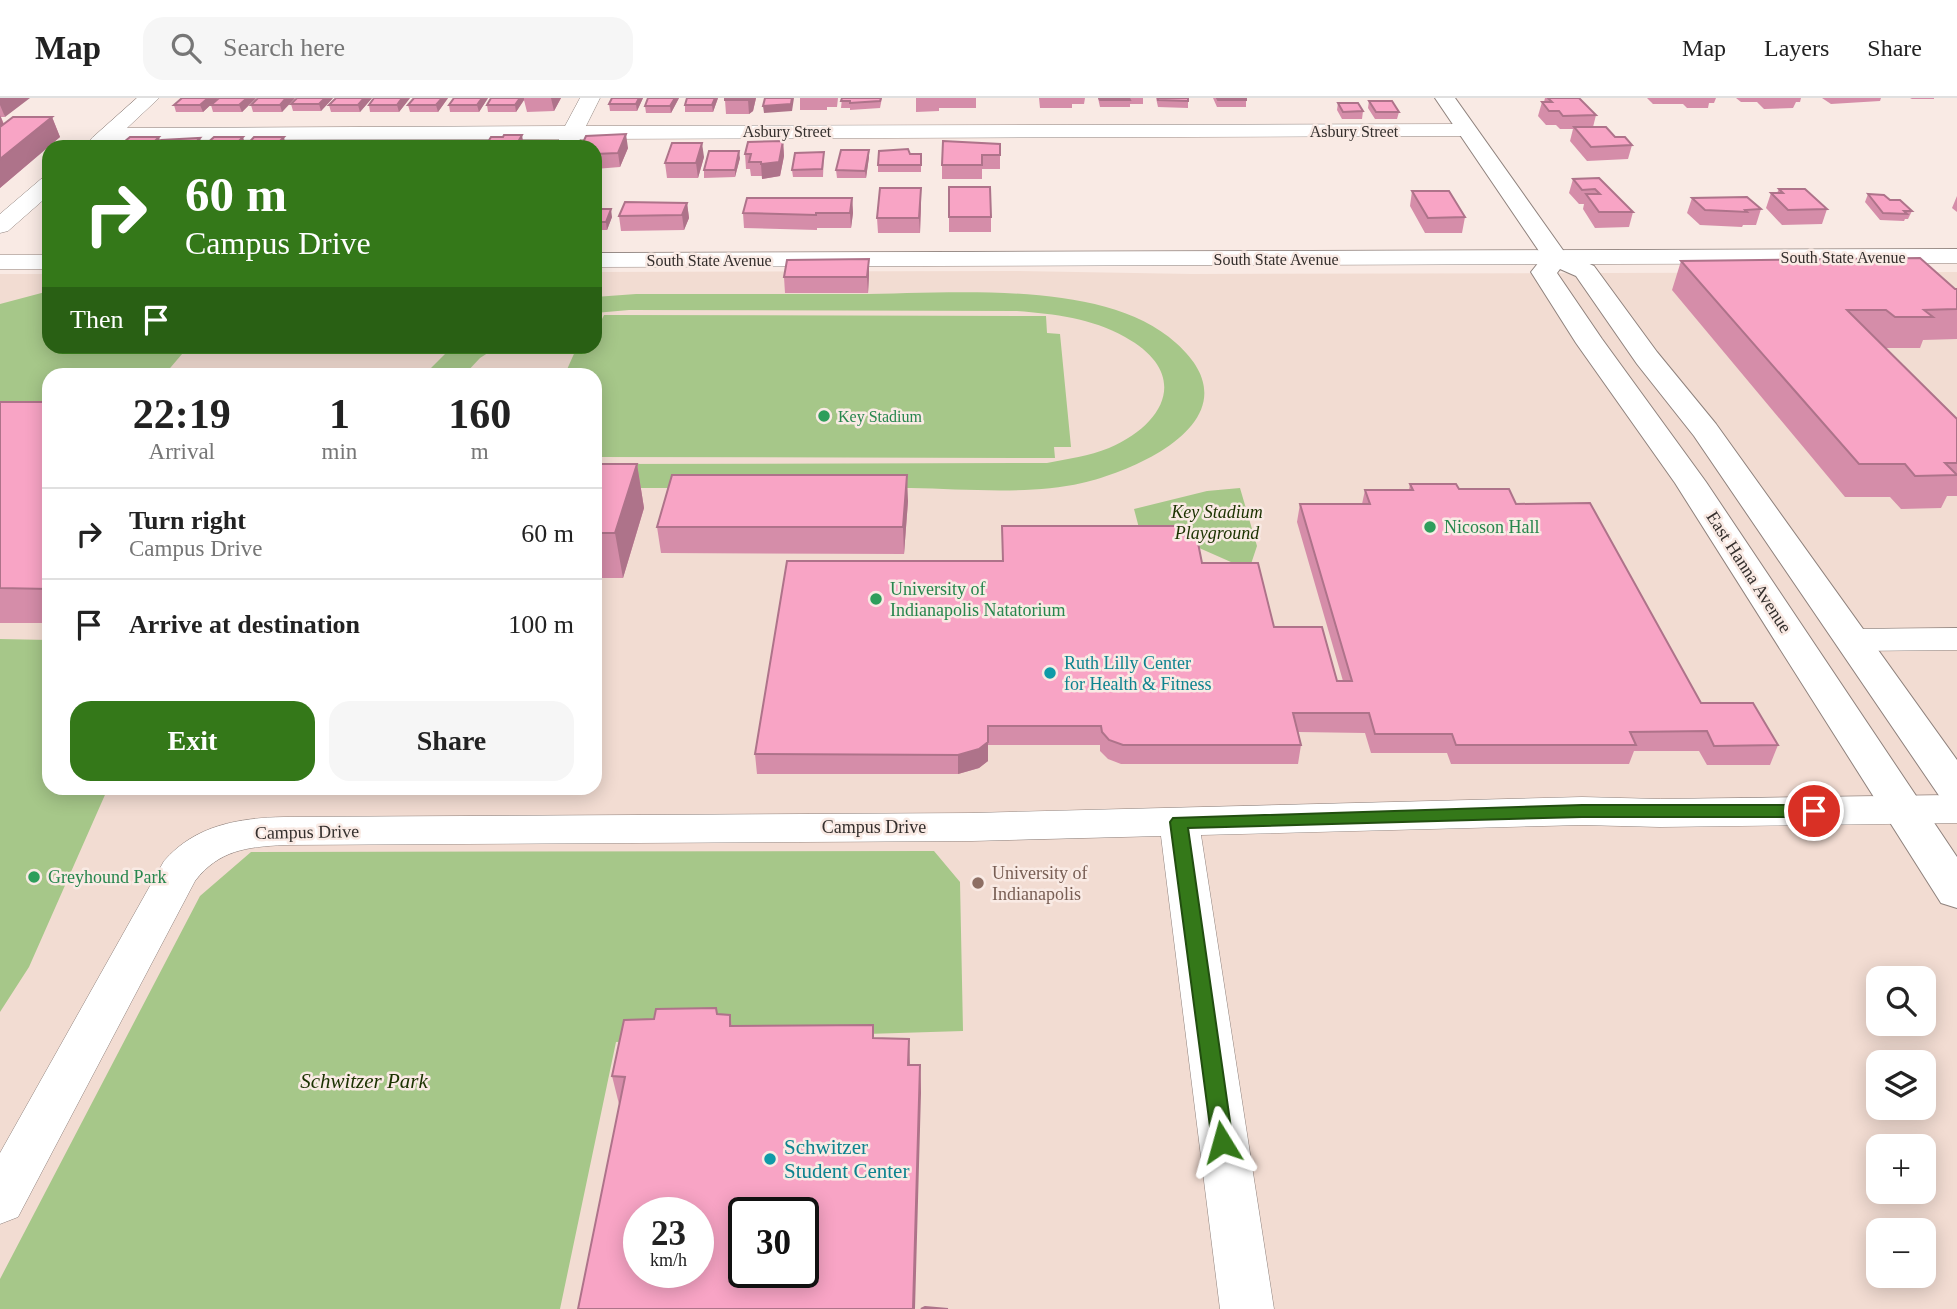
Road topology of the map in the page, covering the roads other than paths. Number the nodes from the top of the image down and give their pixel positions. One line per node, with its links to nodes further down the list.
1 (149, 98): 5 (street)
2 (590, 98): 6 (street)
3 (1445, 98): 4 (main road)
4 (1466, 130): 6 (street, Asbury Street); 9 (main road)
5 (101, 140)
6 (568, 140)
7 (42, 190): 8 (street)
8 (0, 226)
9 (1556, 258): 10 (street, South State Avenue); 11 (street, South State Avenue); 15 (main road); 18 (main road, East Hanna Avenue)
10 (1955, 258)
11 (602, 260)
12 (0, 262): 13 (street)
13 (42, 262)
14 (1957, 639): 15 (street)
15 (1852, 640): 16 (main road)
16 (1957, 790)
17 (1957, 808): 18 (street, Campus Drive)
18 (1904, 809): 19 (street, Campus Drive); 20 (main road, East Hanna Avenue)
19 (1179, 822): 21 (street, Campus Drive); 22 (street)
20 (1957, 891)
21 (0, 1201)
22 (1247, 1309)

